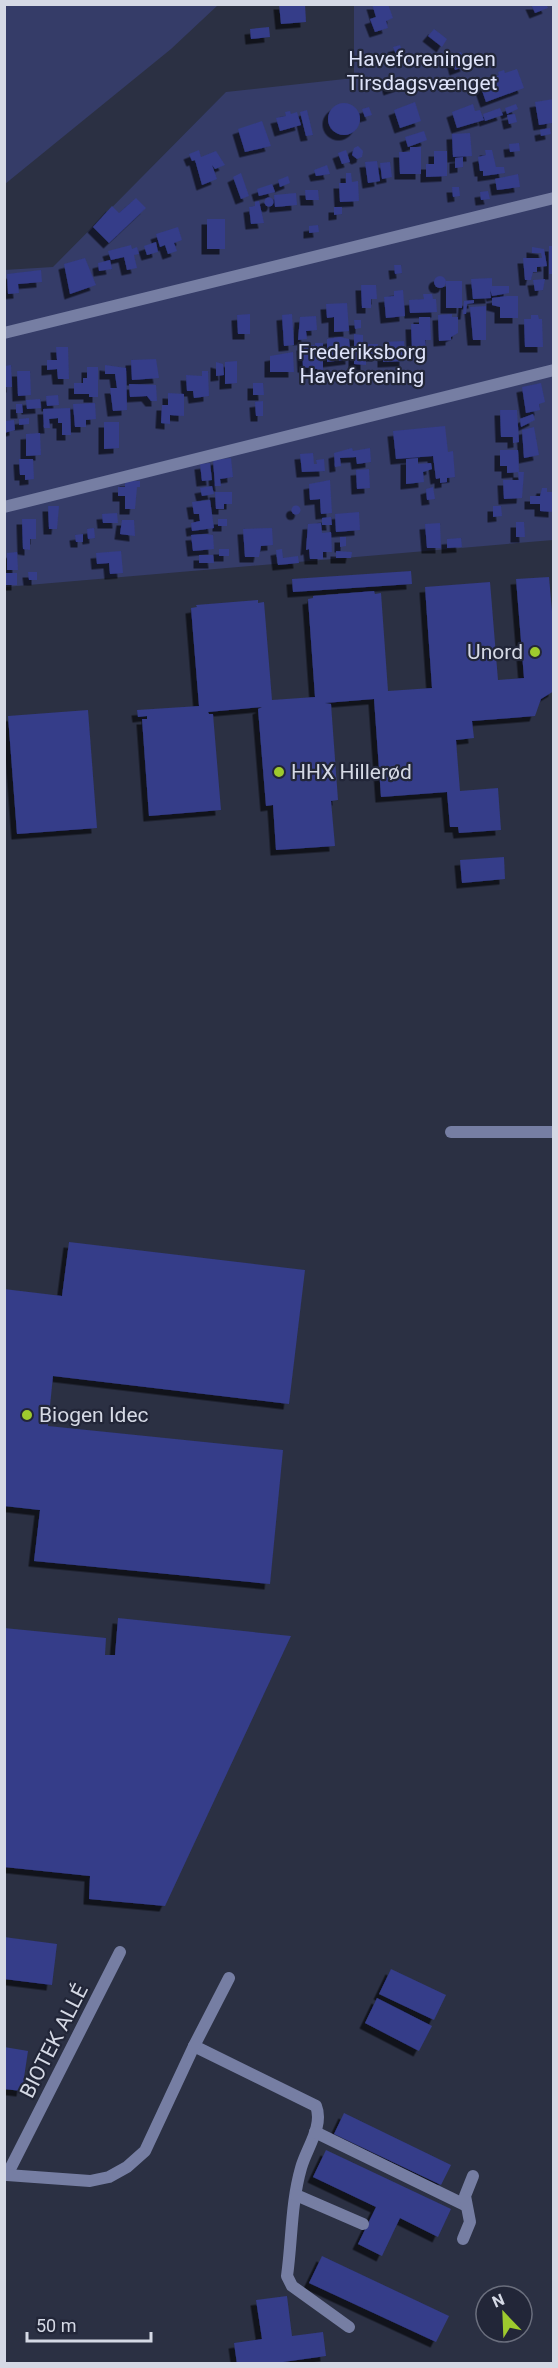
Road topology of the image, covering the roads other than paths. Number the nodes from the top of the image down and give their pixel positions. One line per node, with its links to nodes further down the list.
1 (554, 198): 2 (street)
2 (4, 333)
3 (554, 370): 4 (street)
4 (4, 507)
5 (451, 1132): 6 (street)
6 (554, 1132)
7 (120, 1952): 11 (street, BIOTEK ALLÉ)
8 (229, 1978): 9 (street)
9 (194, 2046): 10 (street); 11 (street)
10 (315, 2132): 13 (street); 14 (street)
11 (6, 2175)
12 (473, 2176): 14 (street)
13 (296, 2195): 15 (street); 17 (street)
14 (465, 2205): 16 (street)
15 (363, 2224)
16 (463, 2239)
17 (350, 2327)

